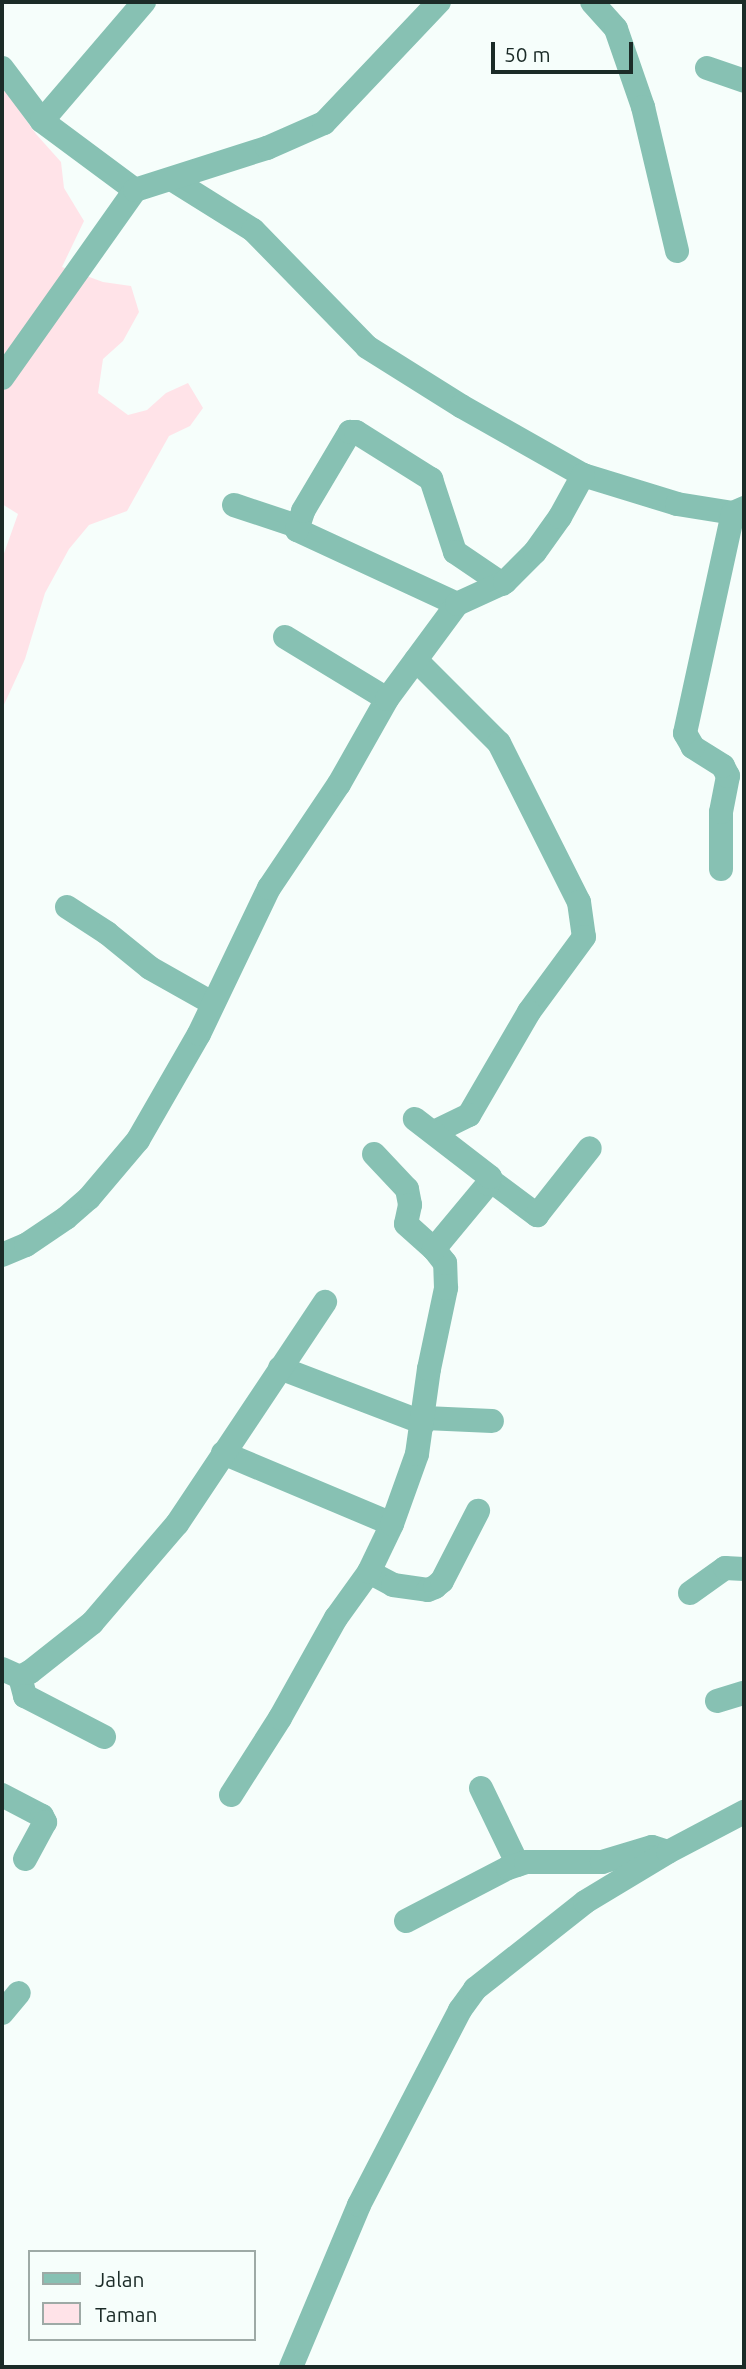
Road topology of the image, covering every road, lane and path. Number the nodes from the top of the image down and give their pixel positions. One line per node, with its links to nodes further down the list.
1 (144, 2): 7 (street)
2 (439, 2): 8 (street)
3 (592, 2): 10 (street)
4 (2, 68): 7 (street)
5 (707, 68): 6 (street)
6 (744, 81)
7 (42, 121): 9 (street)
8 (173, 180): 9 (street); 12 (street)
9 (135, 190): 11 (street)
10 (677, 251)
11 (2, 378)
12 (583, 475): 14 (street); 16 (street)
13 (234, 505): 15 (street)
14 (739, 511): 21 (street)
15 (298, 526): 16 (street); 17 (street)
16 (502, 584): 17 (street)
17 (457, 604): 19 (street)
18 (285, 637): 20 (street)
19 (416, 660): 20 (street); 26 (street)
20 (387, 699): 23 (street)
21 (721, 869)
22 (67, 907): 23 (street)
23 (212, 1003): 28 (street)
24 (590, 1148): 26 (street)
25 (374, 1154): 27 (street)
26 (490, 1180): 27 (street)
27 (434, 1249): 31 (street)
28 (2, 1255)
29 (325, 1302): 30 (street)
30 (280, 1368): 31 (street); 33 (street)
31 (424, 1420): 32 (street); 35 (street)
32 (492, 1421)
33 (223, 1453): 35 (street); 39 (street)
34 (478, 1511): 37 (street)
35 (392, 1524): 37 (street)
36 (744, 1569): 38 (street)
37 (369, 1572): 45 (street)
38 (690, 1593)
39 (11, 1673): 42 (street)
40 (744, 1693): 41 (street)
41 (717, 1701)
42 (104, 1737)
43 (481, 1788): 49 (street)
44 (2, 1795): 48 (street)
45 (230, 1796)
46 (744, 1812): 47 (street)
47 (668, 1852): 49 (street); 53 (street)
48 (25, 1859)
49 (518, 1864): 50 (street)
50 (406, 1921)
51 (19, 1993): 52 (street)
52 (2, 2013)
53 (291, 2367)

